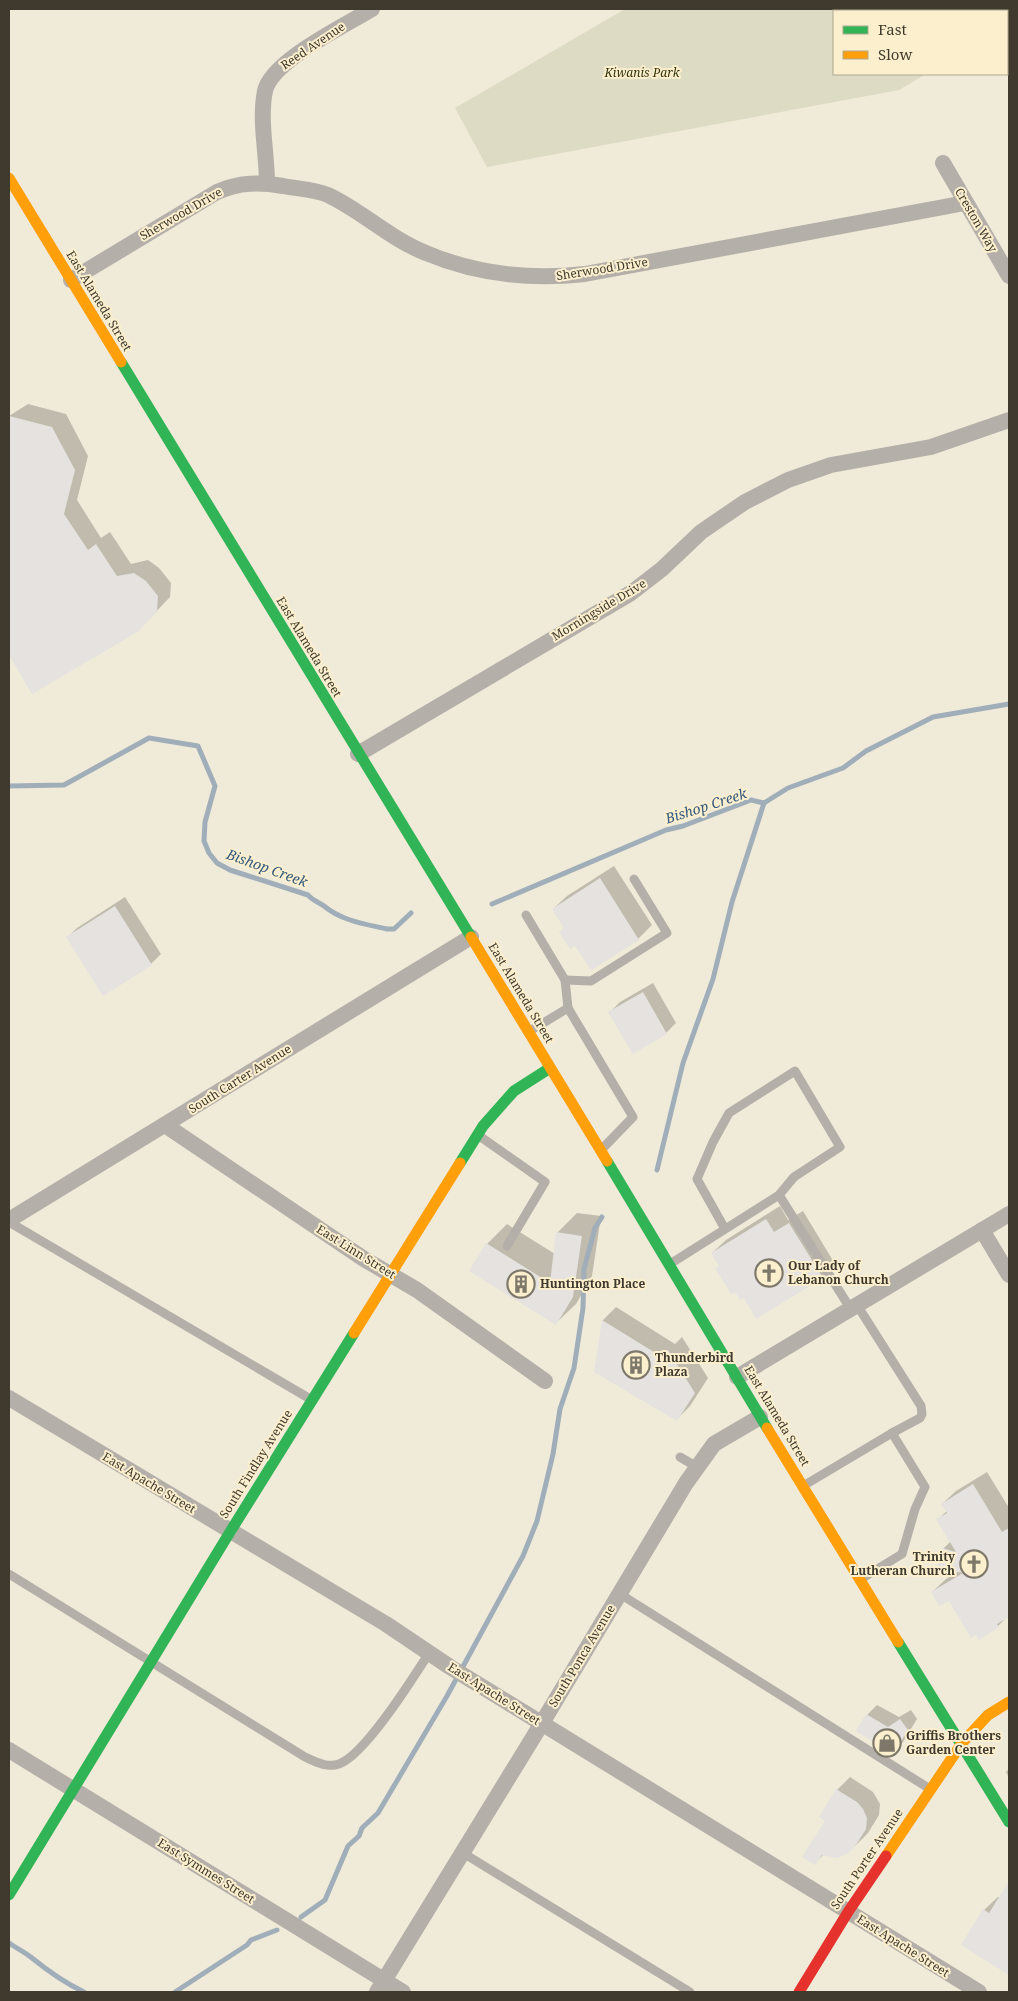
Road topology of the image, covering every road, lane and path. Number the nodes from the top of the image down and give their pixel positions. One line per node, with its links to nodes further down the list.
1 (372, 9): 4 (street, Reed Avenue)
2 (943, 163): 5 (street, Creston Way)
3 (9, 178): 7 (main road, East Alameda Street)
4 (267, 183): 5 (street, Sherwood Drive); 7 (street, Sherwood Drive)
5 (965, 203): 6 (street, Creston Way)
6 (1009, 276)
7 (71, 280): 9 (main road, East Alameda Street)
8 (1009, 420): 9 (street, Morningside Drive)
9 (358, 754): 12 (main road, East Alameda Street)
10 (634, 879): 13 (lane)
11 (526, 915): 13 (lane)
12 (471, 937): 15 (main road, East Alameda Street); 17 (street, South Carter Avenue)
13 (565, 980): 14 (lane)
14 (568, 1008): 15 (lane); 19 (lane)
15 (528, 1033): 16 (main road, East Alameda Street)
16 (550, 1068): 18 (main road, South Findlay Avenue); 19 (main road, East Alameda Street)
17 (164, 1125): 22 (street, South Carter Avenue); 27 (street, East Linn Street)
18 (478, 1135): 25 (lane); 27 (main road, South Findlay Avenue)
19 (600, 1151): 26 (main road, East Alameda Street)
20 (779, 1195): 23 (lane); 23 (lane); 29 (lane)
21 (1009, 1214): 24 (street)
22 (9, 1221): 33 (lane)
23 (724, 1229): 26 (lane)
24 (982, 1230): 28 (street); 29 (street)
25 (507, 1246)
26 (669, 1264): 30 (main road, East Alameda Street)
27 (390, 1274): 31 (street, East Linn Street); 33 (main road, South Findlay Avenue)
28 (1009, 1275)
29 (854, 1307): 30 (street); 35 (lane)
30 (737, 1377): 34 (main road, East Alameda Street)
31 (546, 1381)
32 (9, 1398): 39 (street, East Apache Street)
33 (313, 1400): 39 (main road, South Findlay Avenue)
34 (760, 1416): 37 (street, South Ponca Avenue); 38 (main road, East Alameda Street)
35 (892, 1433): 38 (lane); 41 (lane)
36 (680, 1457): 37 (lane)
37 (697, 1467): 42 (street, South Ponca Avenue)
38 (803, 1486): 41 (main road, East Alameda Street)
39 (230, 1532): 43 (street, East Apache Street); 44 (main road, South Findlay Avenue)
40 (9, 1574): 44 (lane)
41 (861, 1579): 47 (main road, East Alameda Street)
42 (620, 1594): 46 (street, South Ponca Avenue); 50 (lane)
43 (428, 1652): 44 (lane); 46 (street, East Apache Street)
44 (151, 1661): 49 (main road, South Findlay Avenue)
45 (1009, 1702): 47 (main road, South Porter Avenue)
46 (542, 1724): 52 (street, South Ponca Avenue); 54 (street, East Apache Street)
47 (962, 1743): 50 (main road, South Porter Avenue); 51 (main road, East Alameda Street)
48 (9, 1750): 49 (street, East Symmes Street)
49 (73, 1789): 53 (main road, South Findlay Avenue); 55 (street, East Symmes Street)
50 (930, 1790): 54 (main road, South Porter Avenue)
51 (1009, 1822)
52 (463, 1853): 55 (street, South Ponca Avenue); 57 (lane)
53 (9, 1895)
54 (848, 1912): 58 (main road, South Porter Avenue); 59 (street, East Apache Street)
55 (381, 1986): 56 (street, East Symmes Street)
56 (403, 1992)
57 (690, 1992)
58 (798, 1992)
59 (979, 1992)

